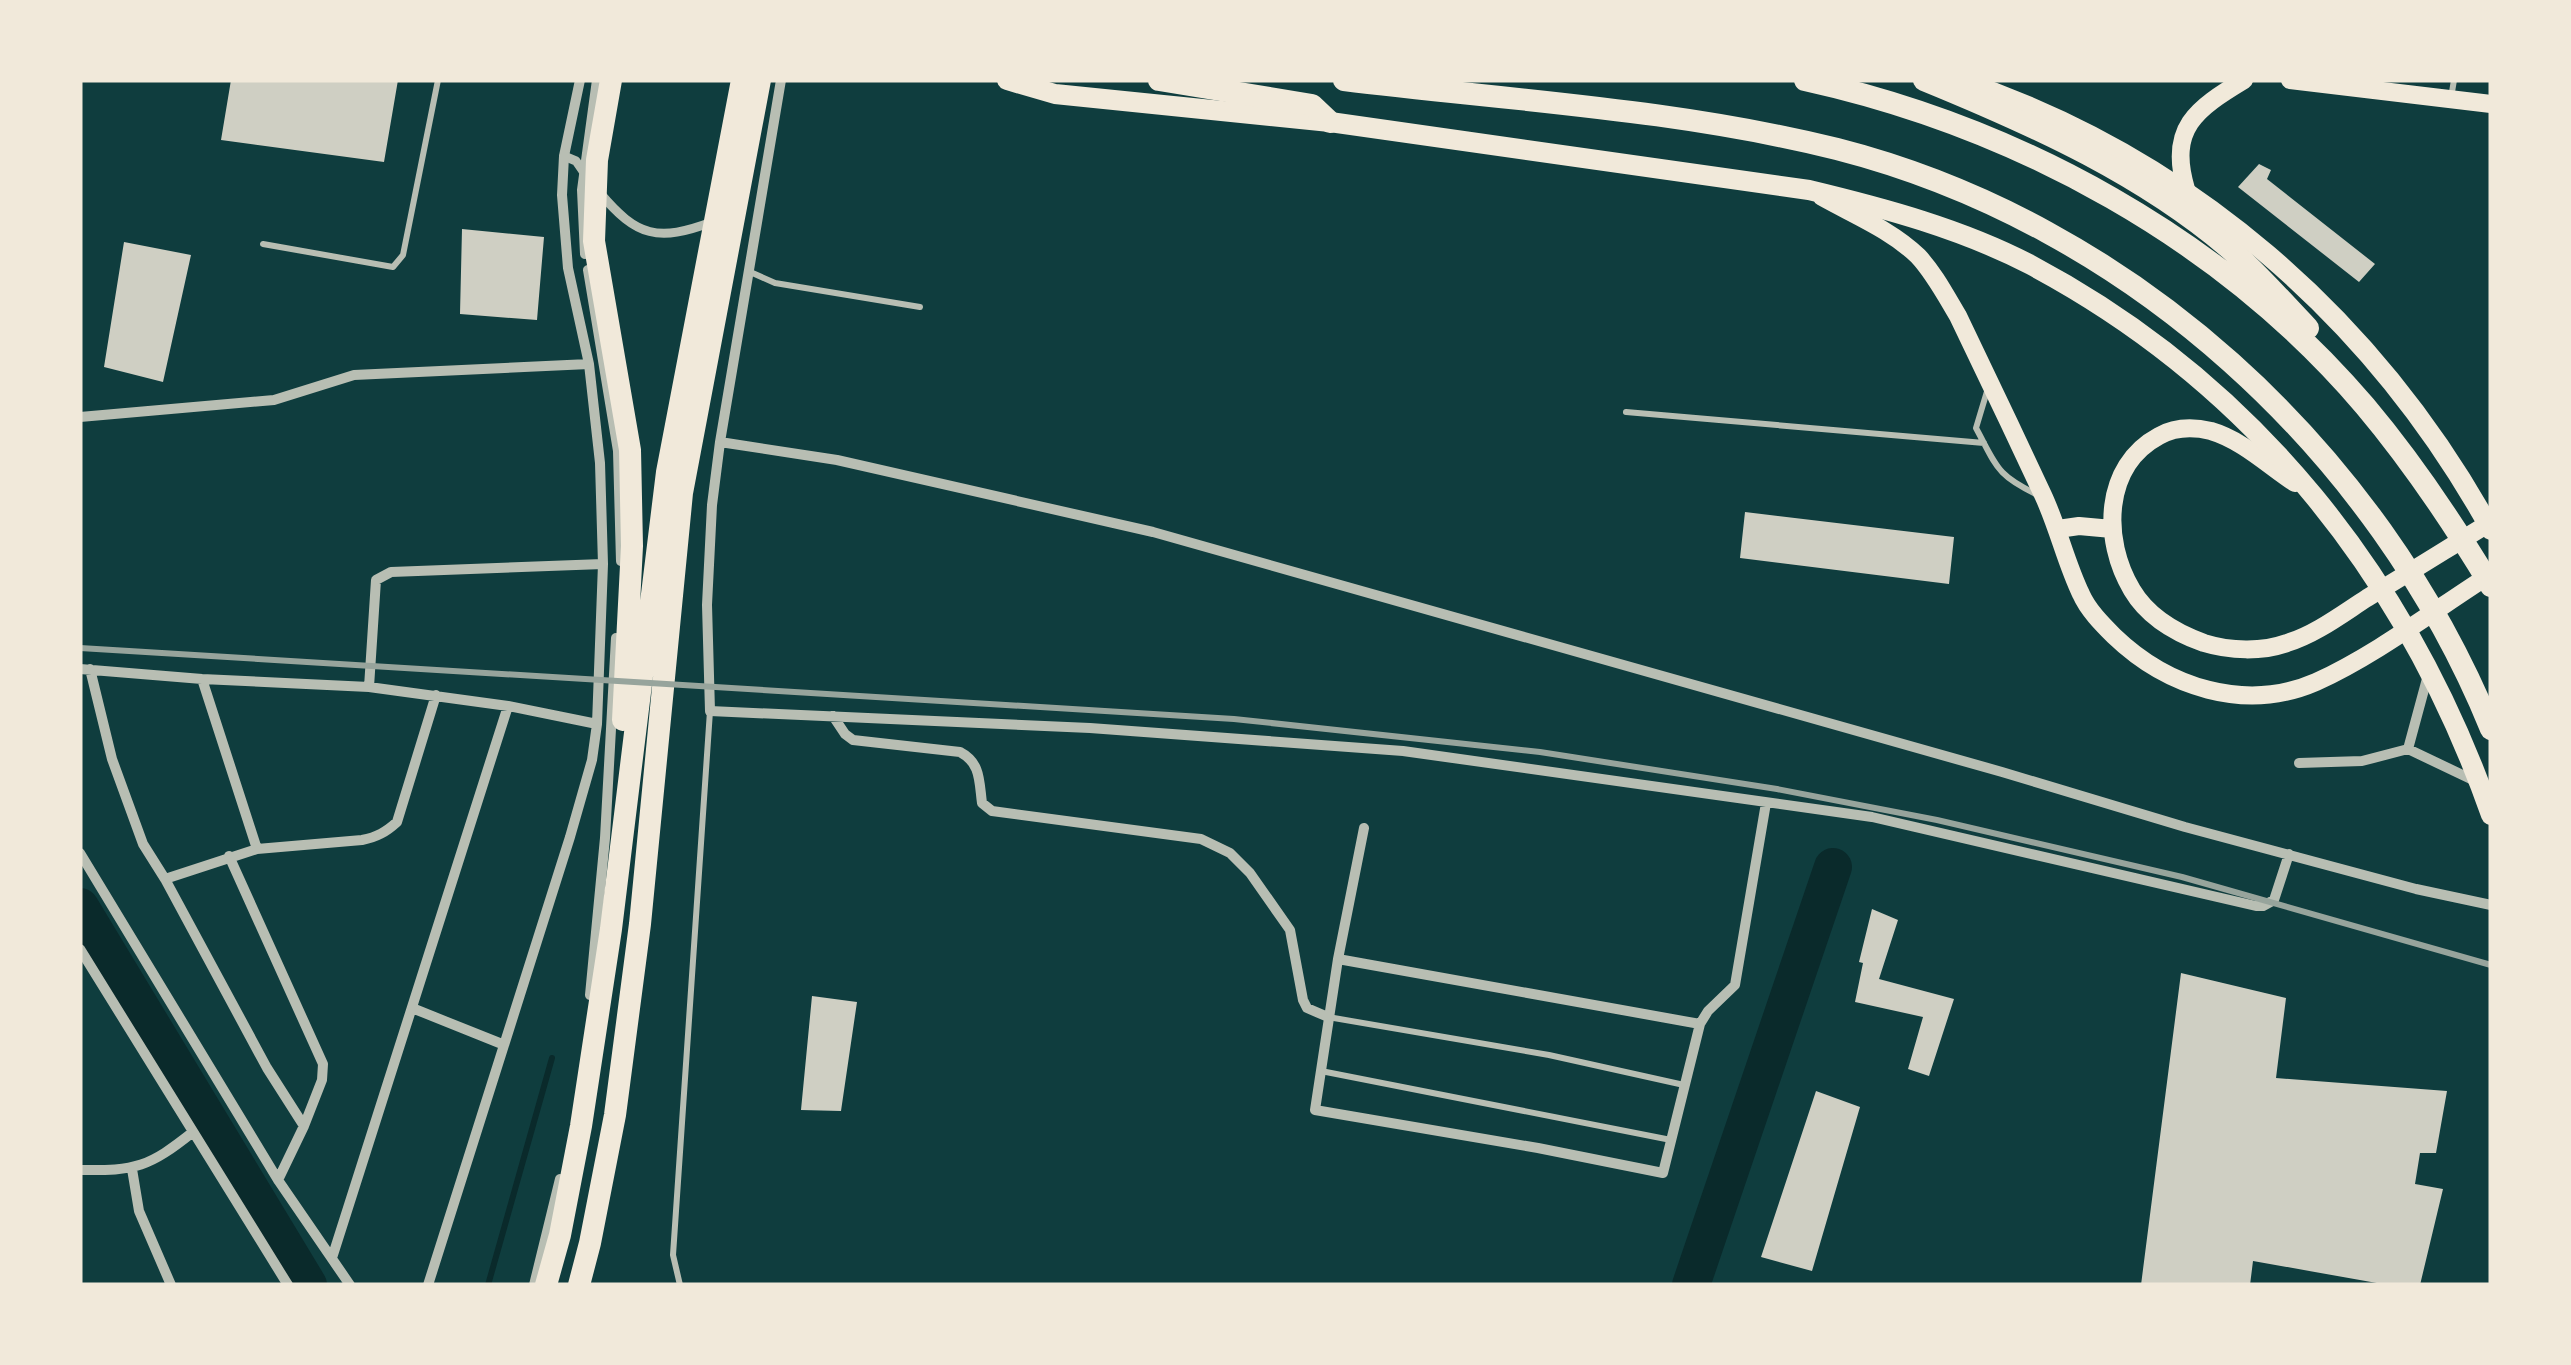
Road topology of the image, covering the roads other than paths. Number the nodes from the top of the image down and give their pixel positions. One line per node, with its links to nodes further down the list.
1 (438, 80): 25 (lane)
2 (580, 80): 20 (street)
3 (597, 80): 21 (street)
4 (611, 80): 65 (highway)
5 (742, 80): 65 (highway)
6 (760, 80): 87 (highway)
7 (781, 80): 24 (street)
8 (1006, 80): 19 (highway)
9 (1158, 80): 19 (highway)
10 (1344, 80): 52 (highway)
11 (1805, 80): 34 (highway)
12 (1924, 80): 34 (highway)
13 (1959, 80): 22 (highway)
14 (2244, 80): 22 (main road)
15 (2290, 80): 17 (main road)
16 (2454, 80): 17 (lane)
17 (2451, 100): 18 (main road)
18 (2491, 104)
19 (1330, 122): 23 (highway)
20 (564, 156): 21 (street); 28 (street)
21 (584, 174): 24 (street); 85 (street)
22 (2186, 189): 37 (highway)
23 (1809, 190): 29 (main road); 36 (highway)
24 (759, 205): 26 (street)
25 (263, 244)
26 (748, 272): 27 (lane); 32 (street)
27 (920, 307)
28 (589, 364): 31 (street); 40 (street)
29 (1990, 382): 33 (lane); 35 (main road)
30 (1626, 412): 33 (lane)
31 (80, 417)
32 (720, 442): 49 (street); 61 (street)
33 (1984, 443): 35 (lane)
34 (2416, 470): 42 (highway)
35 (2044, 497): 38 (main road)
36 (2320, 500): 39 (main road); 44 (highway)
37 (2491, 526): 39 (main road)
38 (2058, 528): 39 (main road); 41 (main road)
39 (2112, 529)
40 (603, 564): 46 (street); 51 (street)
41 (2491, 574)
42 (2491, 586)
43 (85, 669): 45 (street); 63 (street)
44 (2430, 670): 53 (street); 55 (highway)
45 (202, 680): 46 (street); 59 (street)
46 (369, 687): 47 (street)
47 (436, 695): 48 (street); 59 (street)
48 (508, 706): 51 (street); 68 (street)
49 (710, 711): 50 (street); 88 (lane)
50 (833, 716): 56 (street); 69 (street)
51 (597, 724): 71 (street)
52 (2491, 729)
53 (2408, 748): 54 (street); 55 (street)
54 (2299, 763)
55 (2480, 784): 57 (highway)
56 (1766, 803): 61 (street); 70 (street)
57 (2491, 816)
58 (1364, 828): 67 (street)
59 (256, 850): 62 (street)
60 (80, 853): 79 (street)
61 (2288, 854): 64 (street)
62 (229, 856): 63 (street); 74 (street)
63 (165, 880): 74 (street)
64 (2491, 904)
65 (611, 928): 86 (highway)
66 (80, 949): 75 (street)
67 (1338, 960): 69 (street); 70 (street)
68 (412, 1008): 71 (street); 80 (street)
69 (1328, 1017): 72 (street); 73 (lane)
70 (1700, 1024): 73 (street)
71 (502, 1044): 84 (street)
72 (1321, 1072): 76 (lane); 76 (street)
73 (1684, 1085): 76 (street)
74 (304, 1126): 79 (street)
75 (193, 1132): 78 (street); 82 (street)
76 (1671, 1140)
77 (80, 1170): 78 (street)
78 (132, 1170): 81 (street)
79 (278, 1180): 80 (street)
80 (332, 1258): 83 (street)
81 (171, 1285)
82 (288, 1285)
83 (350, 1285)
84 (428, 1285)
85 (534, 1285)
86 (546, 1285)
87 (579, 1285)
88 (680, 1285)

